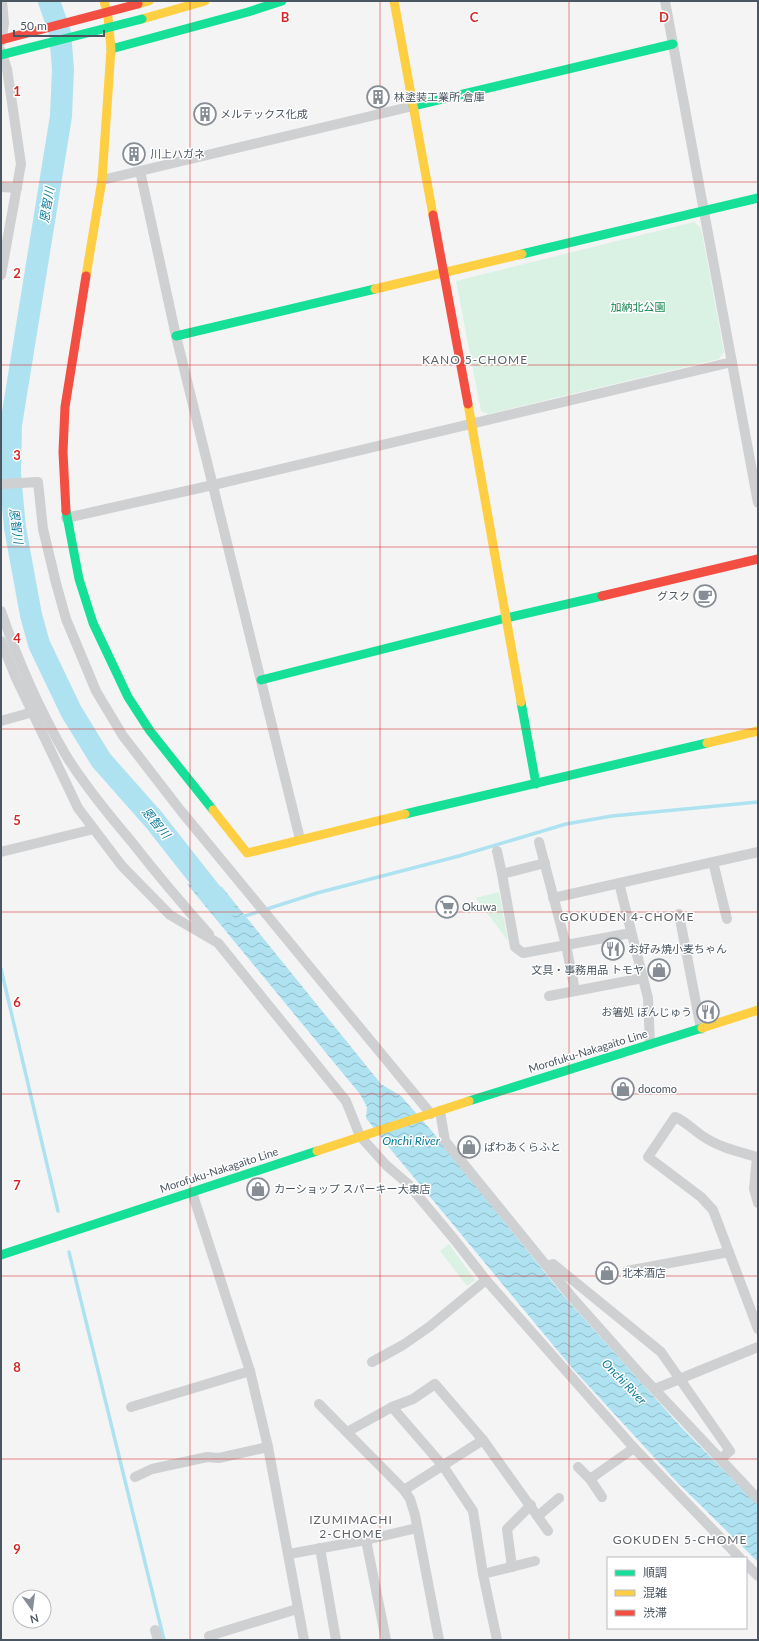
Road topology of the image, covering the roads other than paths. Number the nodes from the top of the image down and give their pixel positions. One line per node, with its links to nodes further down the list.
1 (2, 1): 8 (street)
2 (104, 1): 11 (street)
3 (149, 1): 9 (street, bridge)
4 (205, 1): 13 (street, bridge)
5 (282, 1): 11 (street)
6 (394, 1): 15 (street)
7 (665, 1): 10 (street)
8 (2, 23): 9 (street)
9 (1, 41)
10 (673, 44): 15 (street); 21 (street)
11 (111, 49): 17 (street)
12 (1, 50): 14 (street)
13 (1, 55)
14 (4, 70): 19 (street)
15 (413, 106): 16 (street); 22 (street)
16 (140, 171): 17 (street); 24 (street)
17 (102, 180): 30 (street)
18 (1, 187): 19 (street)
19 (17, 188): 23 (street)
20 (758, 198): 21 (street)
21 (705, 212): 22 (street); 25 (street)
22 (443, 274): 24 (street); 26 (street)
23 (1, 275)
24 (176, 336): 28 (street)
25 (732, 362): 26 (street); 29 (street)
26 (472, 424): 28 (street); 33 (street)
27 (1, 484): 62 (street)
28 (213, 485): 30 (street); 35 (street)
29 (758, 503)
30 (66, 518): 41 (street)
31 (758, 559): 33 (street)
32 (1, 611): 54 (street)
33 (506, 618): 35 (street); 39 (street)
34 (1, 641): 36 (street)
35 (261, 680): 41 (street)
36 (33, 712): 37 (street); 40 (street)
37 (1, 721)
38 (758, 731): 39 (street)
39 (536, 784): 41 (street)
40 (94, 829): 44 (street); 54 (street)
41 (300, 839)
42 (539, 842): 47 (street)
43 (497, 851): 48 (street)
44 (1, 852)
45 (758, 852): 46 (street)
46 (713, 862): 49 (street); 52 (street)
47 (545, 863): 48 (street); 50 (street)
48 (502, 874): 55 (street)
49 (619, 883): 50 (street); 53 (street)
50 (554, 898): 55 (street)
51 (679, 914): 60 (street)
52 (727, 919)
53 (631, 933): 55 (street); 56 (street)
54 (218, 943): 63 (street)
55 (566, 945): 57 (street)
56 (643, 978): 57 (street); 61 (street)
57 (575, 991): 58 (street)
58 (548, 996)
59 (758, 1010): 60 (street, Morofuku-Nakagaito Line)
60 (701, 1028): 61 (street, Morofuku-Nakagaito Line)
61 (650, 1044): 62 (street, Morofuku-Nakagaito Line)
62 (432, 1113): 63 (street, Morofuku-Nakagaito Line); 68 (street)
63 (360, 1136): 64 (street, Morofuku-Nakagaito Line); 70 (street)
64 (192, 1192): 67 (street, Morofuku-Nakagaito Line); 74 (street)
65 (758, 1203): 66 (street)
66 (729, 1252): 69 (street); 71 (street)
67 (1, 1255)
68 (547, 1266): 75 (street); 76 (street)
69 (627, 1271)
70 (486, 1280): 73 (street); 83 (street)
71 (758, 1329)
72 (758, 1347): 75 (street)
73 (372, 1362)
74 (250, 1372): 78 (street); 82 (street)
75 (681, 1379): 76 (street); 84 (street)
76 (655, 1388): 84 (street)
77 (318, 1404): 80 (street)
78 (131, 1407)
79 (392, 1407): 80 (street); 81 (street); 85 (street)
80 (347, 1432): 89 (street)
81 (484, 1440): 85 (street); 93 (street)
82 (268, 1447): 87 (street); 99 (street)
83 (634, 1448): 88 (street); 100 (street)
84 (720, 1460): 92 (street)
85 (443, 1466): 89 (street); 104 (street)
86 (578, 1467): 88 (street)
87 (135, 1477)
88 (590, 1480): 90 (street)
89 (404, 1490): 95 (street)
90 (602, 1497)
91 (559, 1498): 94 (street)
92 (758, 1499)
93 (531, 1505): 94 (street); 103 (street)
94 (538, 1516): 96 (street)
95 (417, 1528): 97 (street); 113 (street)
96 (548, 1531)
97 (366, 1540): 98 (street); 112 (street)
98 (320, 1548): 99 (street); 111 (street)
99 (289, 1554): 106 (street)
100 (739, 1557)
101 (535, 1561): 103 (street)
102 (747, 1565): 105 (street)
103 (512, 1567): 104 (street)
104 (484, 1574): 114 (street)
105 (758, 1576)
106 (297, 1609): 108 (street); 110 (street)
107 (155, 1630): 109 (street)
108 (209, 1636)
109 (158, 1640)
110 (304, 1640)
111 (336, 1640)
112 (386, 1640)
113 (439, 1640)
114 (497, 1640)

